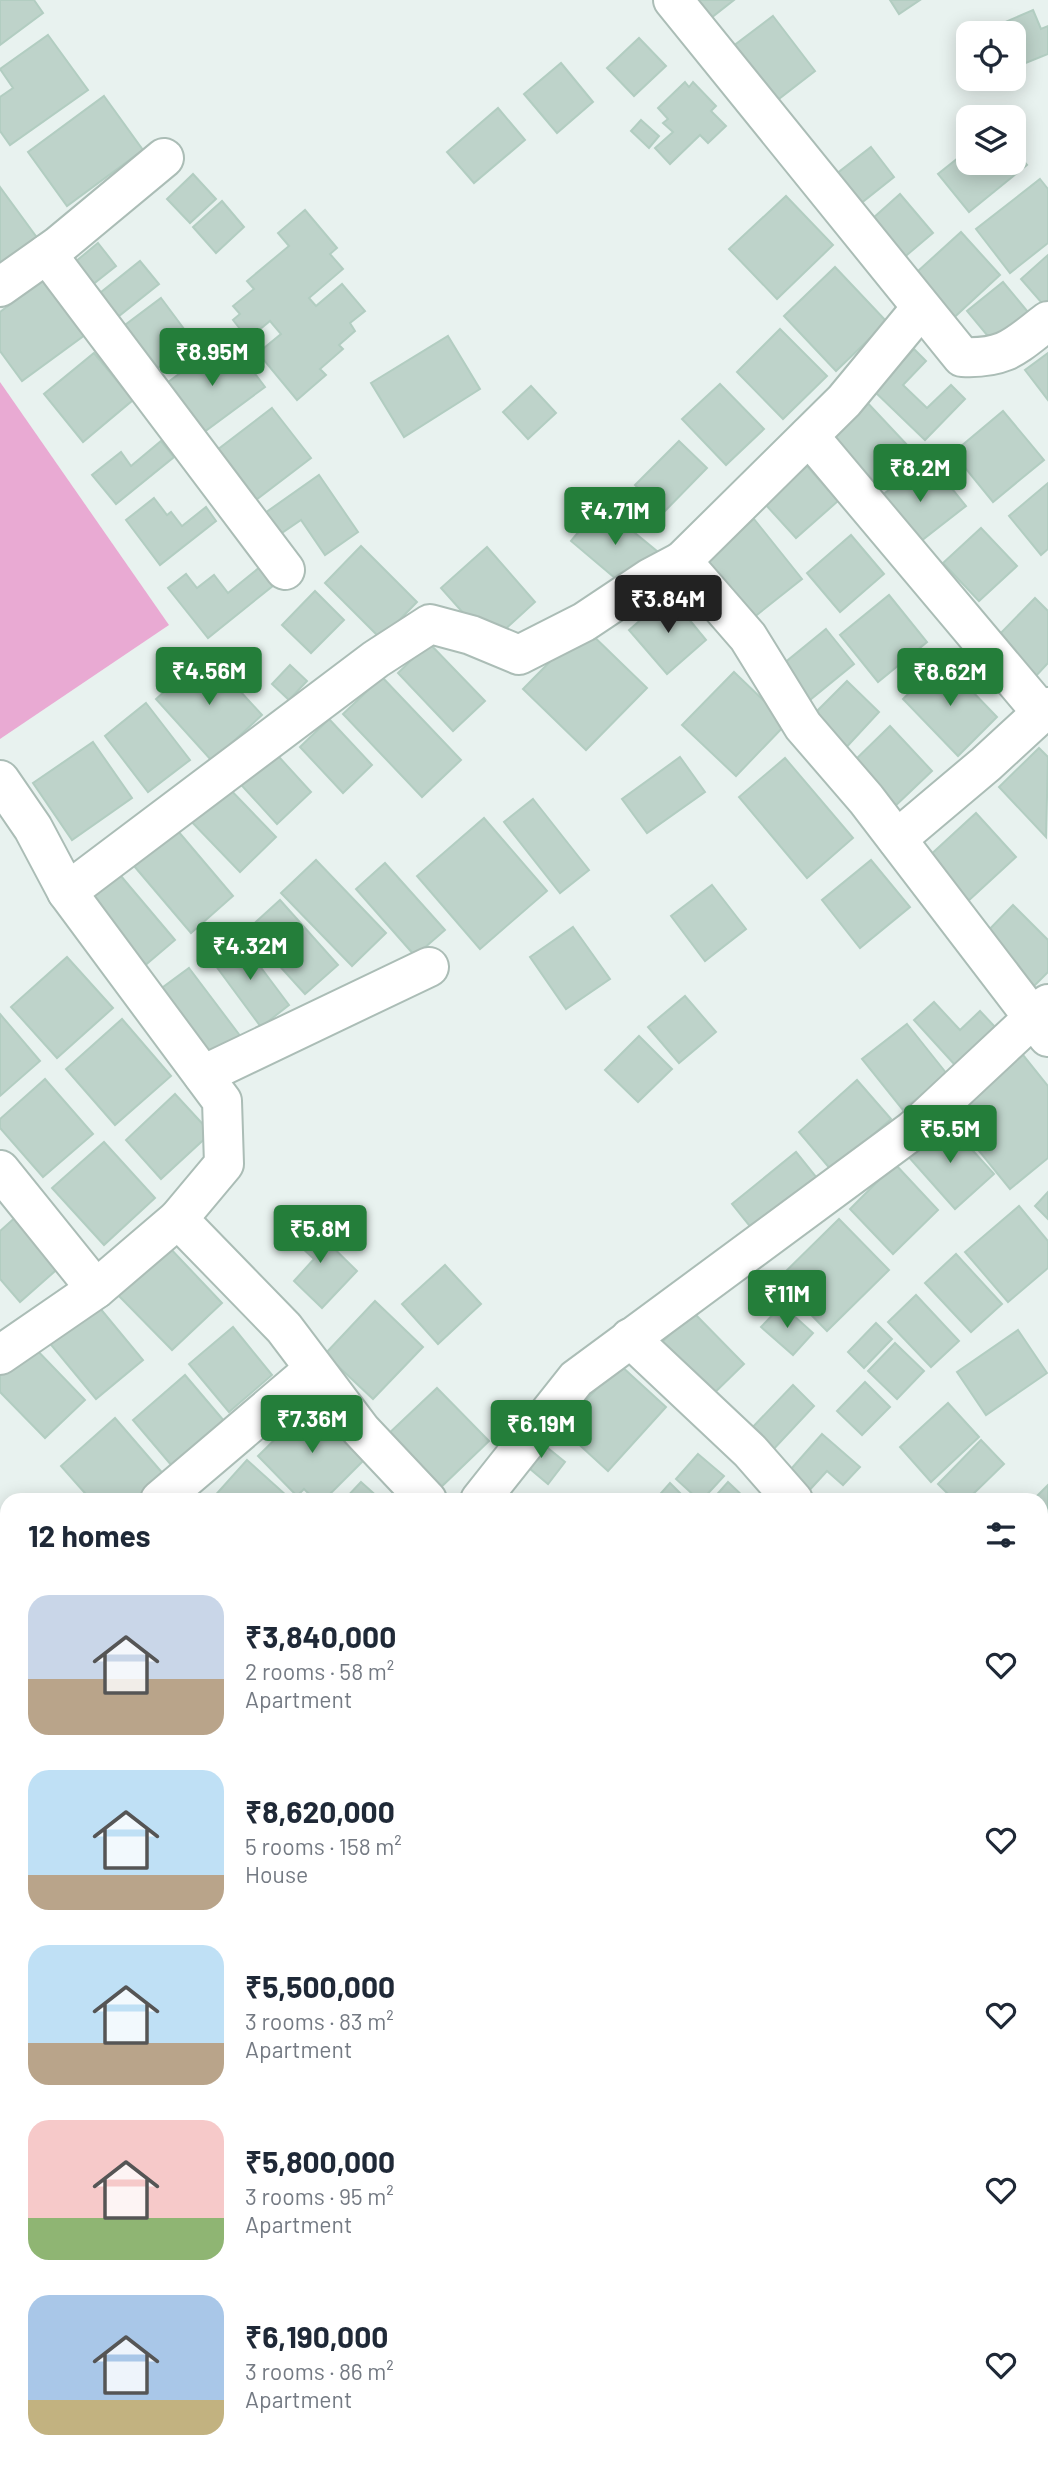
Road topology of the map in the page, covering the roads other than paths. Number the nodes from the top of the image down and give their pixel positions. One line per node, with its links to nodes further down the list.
1 (673, 0): 5 (street)
2 (164, 158): 3 (street)
3 (47, 254): 4 (street); 9 (street)
4 (0, 287)
5 (921, 308): 6 (street); 7 (street)
6 (1048, 321)
7 (809, 436): 8 (street); 10 (street)
8 (682, 561): 12 (street); 13 (street)
9 (285, 570)
10 (1045, 710): 12 (street)
11 (0, 780): 13 (street)
12 (897, 839): 15 (street)
13 (67, 892): 16 (street)
14 (429, 967): 16 (street)
15 (1043, 1020): 20 (street)
16 (203, 1075): 18 (street)
17 (0, 1170): 19 (street)
18 (178, 1219): 19 (street); 22 (street)
19 (96, 1289): 21 (street)
20 (631, 1338): 25 (street); 26 (street)
21 (0, 1355)
22 (314, 1369): 23 (street); 24 (street)
23 (168, 1493)
24 (420, 1493)
25 (486, 1493)
26 (787, 1493)

